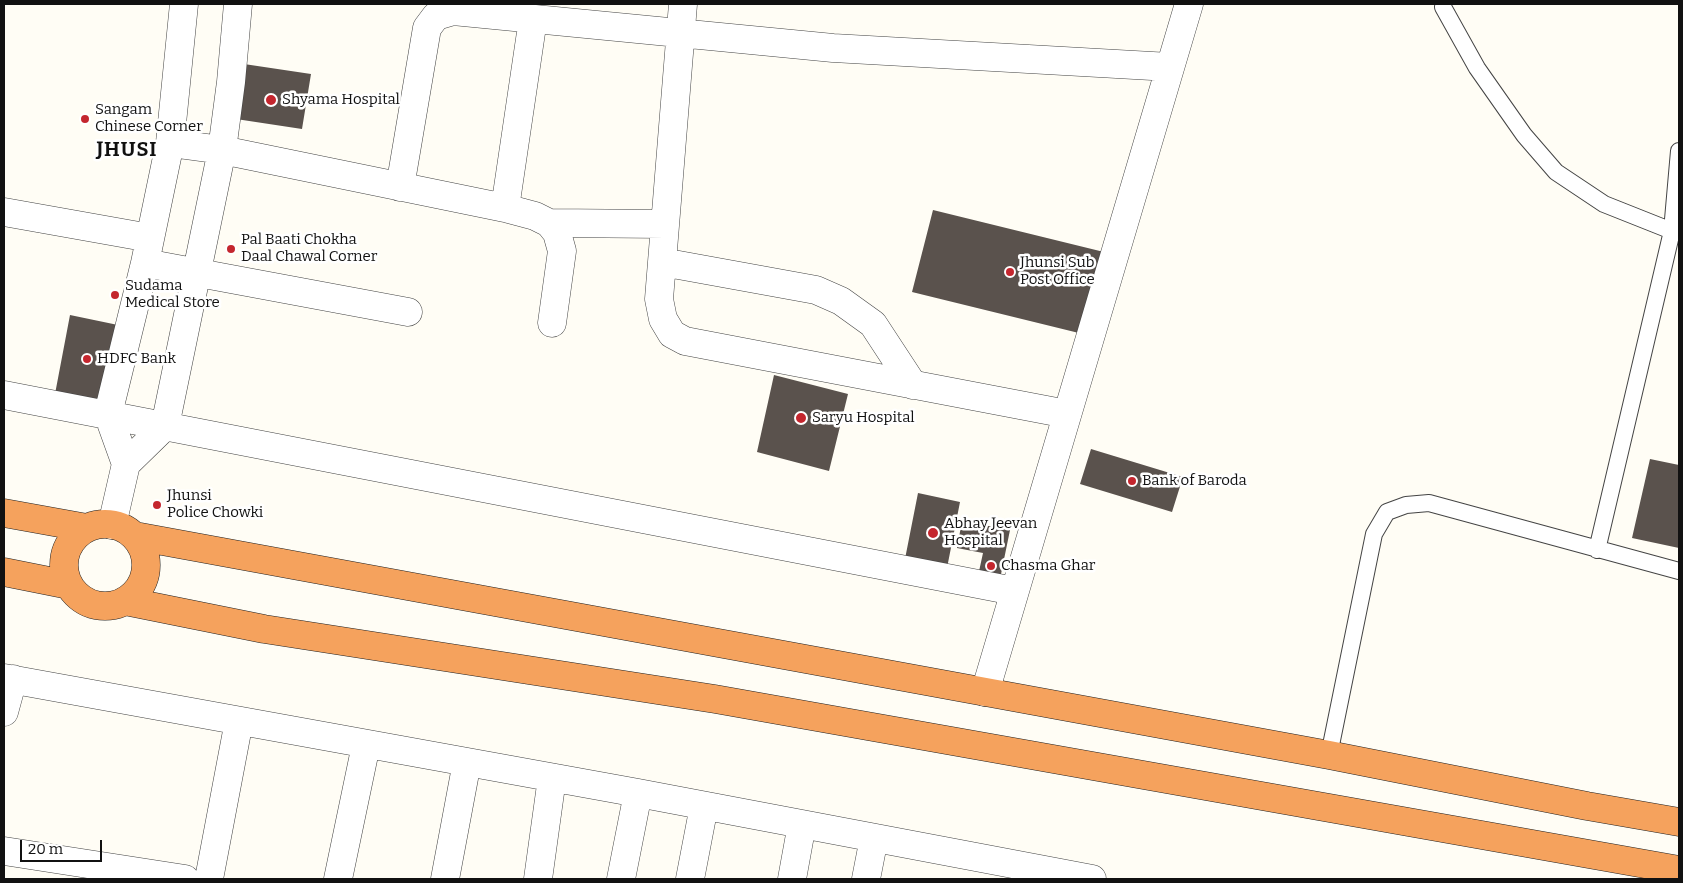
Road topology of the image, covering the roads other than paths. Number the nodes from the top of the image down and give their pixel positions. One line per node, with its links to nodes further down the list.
1 (184, 4): 9 (street)
2 (238, 4): 10 (street)
3 (683, 4): 7 (street)
4 (1189, 4): 8 (street)
5 (1443, 7): 17 (lane)
6 (532, 19): 7 (street); 12 (street); 13 (street)
7 (680, 33): 8 (street); 16 (street)
8 (1170, 67): 26 (street)
9 (170, 143): 10 (street); 18 (street)
10 (222, 150): 12 (street); 20 (street)
11 (1679, 151): 17 (lane)
12 (400, 187): 13 (street)
13 (506, 208): 15 (street)
14 (4, 212): 18 (street)
15 (549, 223): 16 (street); 22 (street)
16 (665, 224): 19 (street)
17 (1675, 232): 31 (lane)
18 (148, 250): 20 (street); 25 (street)
19 (662, 262): 23 (street); 23 (street)
20 (198, 271): 21 (street); 27 (street)
21 (408, 312)
22 (552, 323)
23 (913, 385): 26 (street)
24 (4, 395): 25 (street)
25 (108, 414): 27 (street); 28 (street)
26 (1067, 414): 35 (street)
27 (164, 426): 28 (street); 35 (street)
28 (126, 464): 30 (street)
29 (4, 514): 30 (highway)
30 (111, 530): 34 (highway); 36 (highway); 38 (highway)
31 (1597, 550): 32 (lane); 42 (lane)
32 (1679, 571)
33 (4, 572): 34 (highway)
34 (69, 585): 36 (highway)
35 (1014, 591): 38 (street)
36 (125, 601): 52 (highway)
37 (8, 679): 39 (street); 40 (street)
38 (985, 692): 42 (highway)
39 (4, 712)
40 (239, 721): 41 (street); 54 (street)
41 (366, 745): 43 (street); 55 (street)
42 (1329, 755): 47 (highway)
43 (467, 762): 44 (street); 56 (street)
44 (552, 778): 45 (street); 57 (street)
45 (638, 793): 46 (street); 58 (street)
46 (704, 806): 48 (street); 59 (street)
47 (1679, 822)
48 (802, 824): 49 (street); 60 (street)
49 (874, 838): 51 (street); 61 (street)
50 (4, 851): 53 (street)
51 (992, 870): 62 (street)
52 (1679, 870)
53 (185, 879)
54 (209, 879)
55 (338, 879)
56 (445, 879)
57 (538, 879)
58 (620, 879)
59 (690, 879)
60 (792, 879)
61 (866, 879)
62 (1092, 879)

